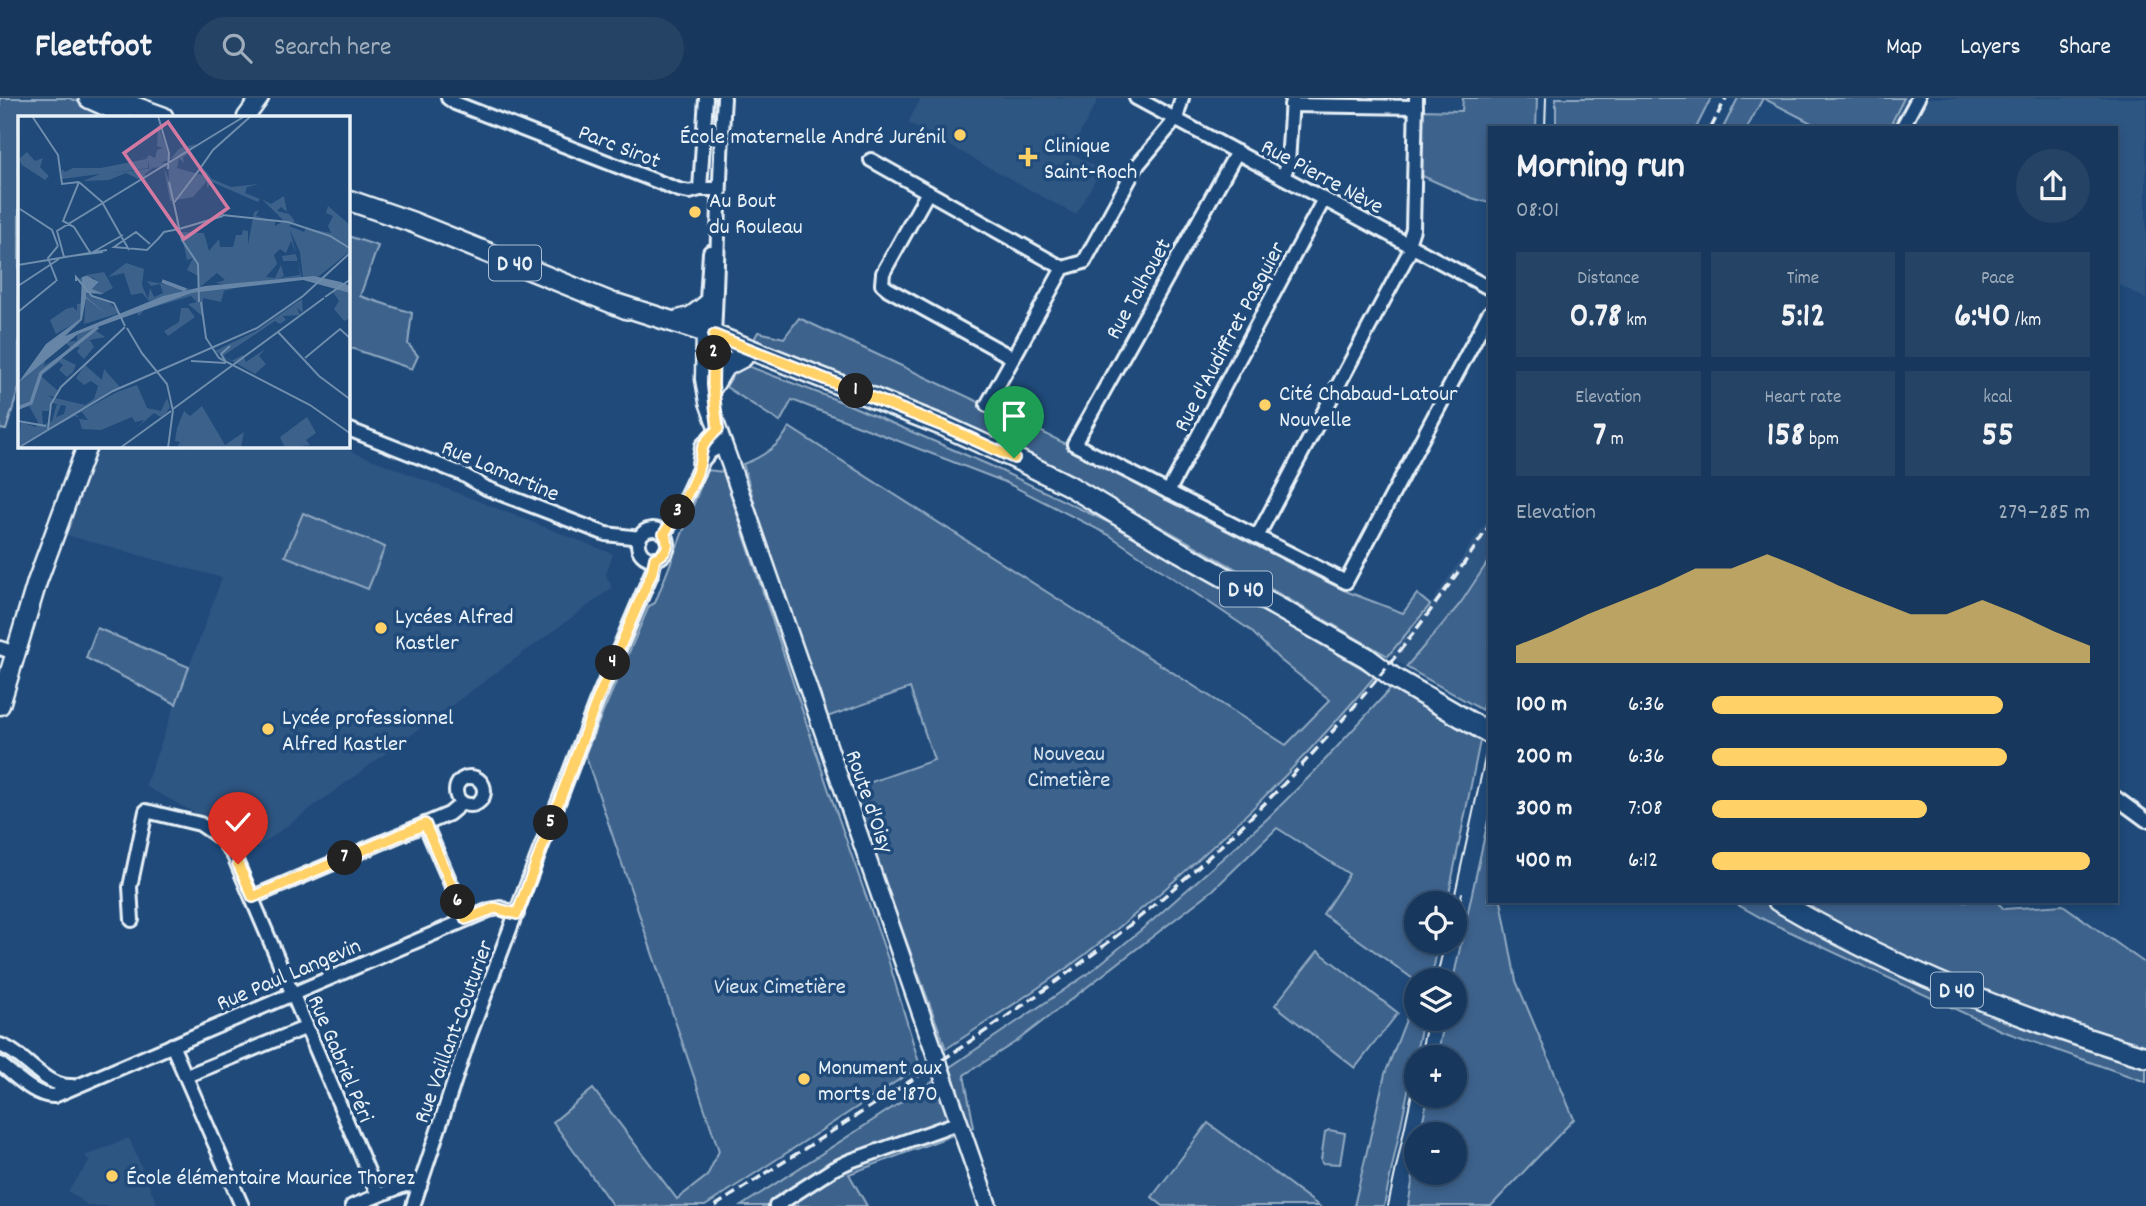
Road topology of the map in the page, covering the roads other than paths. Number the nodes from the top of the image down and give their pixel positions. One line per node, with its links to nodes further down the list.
1 (89, 98): 12 (main road)
2 (110, 98): 13 (main road)
3 (260, 98): 14 (street)
4 (448, 98): 20 (street, Parc Sirot)
5 (1136, 98): 15 (street, Rue Pierre Nève)
6 (1182, 98): 15 (street)
7 (1918, 98): 16 (street)
8 (705, 101): 10 (street); 20 (street)
9 (1291, 101): 11 (street); 19 (street)
10 (723, 102): 21 (street)
11 (1416, 102): 27 (street)
12 (133, 116)
13 (160, 116)
14 (247, 116)
15 (1176, 119): 17 (street, Rue Pierre Nève); 28 (street)
16 (1903, 126)
17 (1237, 152): 19 (street, Rue Pierre Nève); 42 (street, Rue Talhouet)
18 (871, 160): 23 (street)
19 (1283, 177): 24 (street, Rue Pierre Nève)
20 (700, 189): 21 (street, Parc Sirot)
21 (718, 189): 31 (street); 34 (street)
22 (350, 192): 26 (main road, D 40)
23 (929, 192): 28 (street); 36 (street)
24 (1324, 199): 27 (street, Rue Pierre Nève); 42 (street, Rue d'Audiffret Pasquier)
25 (350, 202): 26 (main road, D 40)
26 (412, 222): 30 (main road, D 40)
27 (1410, 245): 29 (street, Rue Pierre Nève); 45 (street)
28 (1063, 268): 36 (street)
29 (1488, 287)
30 (617, 304): 33 (main road, D 40); 34 (main road, D 40)
31 (707, 305): 33 (main road); 34 (street)
32 (1488, 315): 45 (street)
33 (677, 321): 34 (main road, D 40)
34 (710, 339): 35 (main road, D 40); 37 (street); 40 (street); 43 (main road, D 40)
35 (743, 357): 37 (main road); 43 (main road, D 40)
36 (1013, 358): 38 (street)
37 (713, 385): 40 (street)
38 (987, 405)
39 (350, 430): 46 (street, Rue Lamartine)
40 (721, 437): 44 (street); 70 (street, Route d'Oisy)
41 (86, 448): 48 (main road)
42 (1168, 492): 45 (street)
43 (1127, 522): 49 (main road, D 40)
44 (664, 534): 46 (street); 47 (street)
45 (1257, 537)
46 (640, 538): 47 (street)
47 (655, 558): 59 (street, Rue Vaillant-Couturier)
48 (7, 650): 50 (main road)
49 (1366, 656): 51 (main road, D 40); 52 (main road, D 40)
50 (0, 705)
51 (1488, 721)
52 (1488, 732)
53 (2118, 799): 55 (street)
54 (462, 803): 56 (street)
55 (2146, 820)
56 (425, 824): 57 (street); 60 (street)
57 (253, 897): 61 (street, Rue Gabriel Péri); 62 (street, Rue Gabriel Péri)
58 (1782, 903): 66 (main road, D 40)
59 (517, 914): 60 (street, Rue Paul Langevin); 72 (street, Rue Vaillant-Couturier)
60 (466, 919): 62 (street, Rue Paul Langevin)
61 (132, 920)
62 (292, 995): 63 (street, Rue Gabriel Péri); 65 (street, Rue Paul Langevin)
63 (305, 1028): 68 (street); 73 (street, Rue Gabriel Péri)
64 (0, 1045): 69 (street)
65 (172, 1045): 68 (street); 69 (street, Rue Paul Langevin)
66 (2146, 1057)
67 (0, 1064): 69 (street, Rue Paul Langevin)
68 (186, 1076): 74 (street)
69 (76, 1085)
70 (960, 1122): 71 (street, Route d'Oisy); 77 (street)
71 (977, 1172): 78 (street, Route d'Oisy); 79 (street, Route d'Oisy)
72 (420, 1186): 73 (street); 76 (street, Rue Vaillant-Couturier)
73 (378, 1195): 75 (street)
74 (242, 1206)
75 (352, 1206)
76 (413, 1206)
77 (776, 1206)
78 (988, 1206)
79 (996, 1206)

